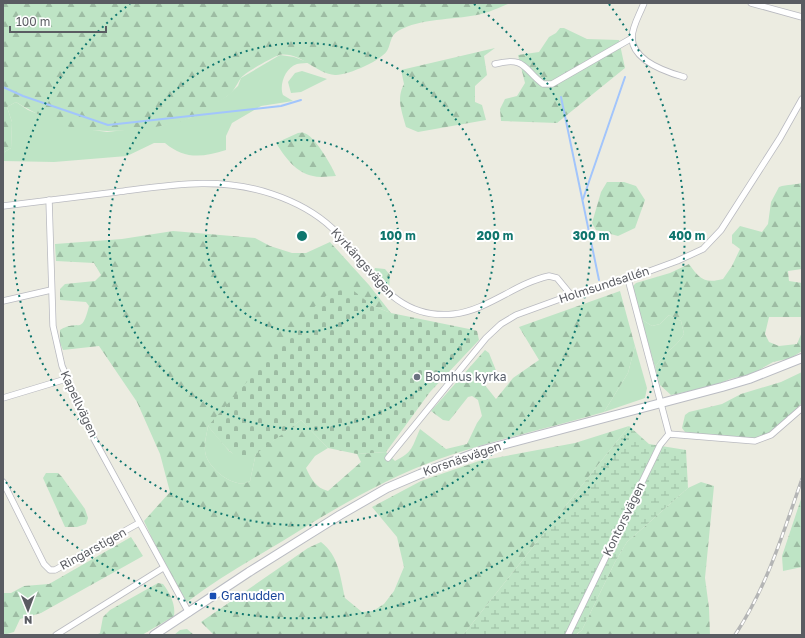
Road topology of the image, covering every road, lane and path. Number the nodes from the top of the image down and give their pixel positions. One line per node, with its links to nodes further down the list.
1 (644, 3): 4 (street)
2 (751, 3): 3 (street)
3 (802, 17)
4 (632, 38): 5 (street); 6 (street)
5 (496, 64)
6 (684, 77)
7 (802, 100): 10 (street, Holmsundsallén)
8 (49, 200): 9 (street, Kyrkängsvägen); 11 (street, Kapellvägen); 12 (street, Kyrkängsvägen)
9 (3, 206)
10 (628, 279): 12 (street, Holmsundsallén); 17 (street)
11 (51, 290): 13 (street); 15 (street, Kapellvägen)
12 (571, 295): 20 (street, Holmsundsallén)
13 (3, 301)
14 (802, 358): 17 (street, Korsnäsvägen)
15 (66, 379): 16 (street); 22 (street, Kapellvägen)
16 (3, 398)
17 (661, 402): 19 (street); 24 (street, Korsnäsvägen)
18 (802, 408): 19 (street)
19 (669, 434): 27 (street, Kontorsvägen)
20 (388, 458)
21 (3, 482): 22 (street, Ringarstigen)
22 (139, 523): 23 (street, Kapellvägen)
23 (163, 568): 24 (street, Kapellvägen); 25 (street)
24 (189, 613): 26 (street, Korsnäsvägen)
25 (56, 635)
26 (154, 635)
27 (568, 635)

